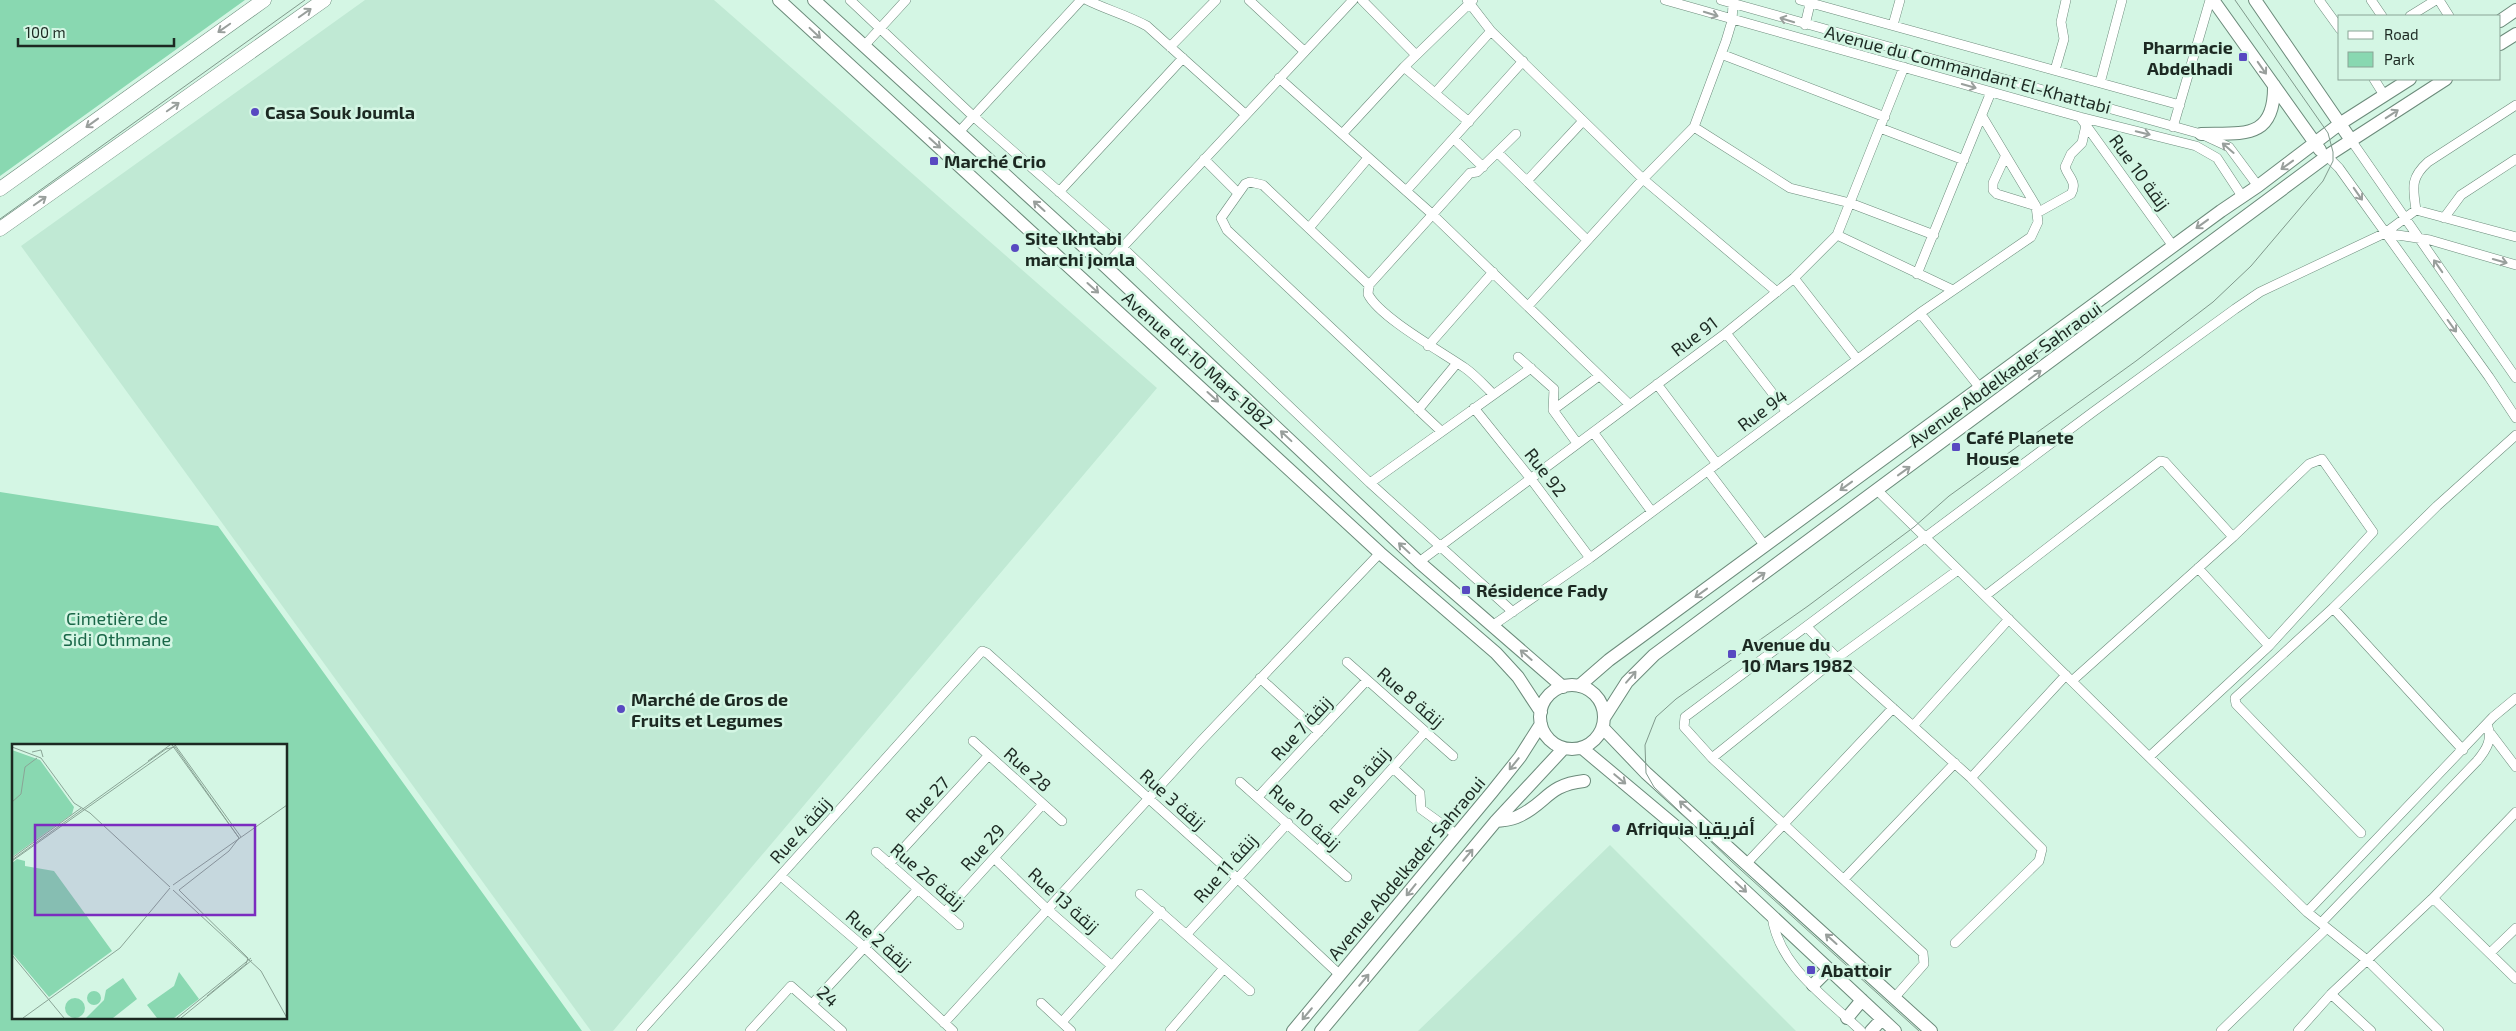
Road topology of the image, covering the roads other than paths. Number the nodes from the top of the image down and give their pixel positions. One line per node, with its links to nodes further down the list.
1 (264, 0): 91 (main road, one-way to 91)
2 (324, 0): 103 (main road, one-way to 2)
3 (779, 0): 153 (main road, Avenue du 10 Mars 1982, one-way to 153)
4 (814, 0): 41 (main road, Avenue du 10 Mars 1982)
5 (850, 0): 37 (street)
6 (906, 0): 37 (street)
7 (1081, 0): 63 (street)
8 (1088, 0): 42 (street)
9 (1216, 0): 42 (street)
10 (1249, 0): 43 (street)
11 (1353, 0): 43 (street)
12 (1362, 0): 45 (street)
13 (1664, 0): 33 (street, Avenue du Commandant El-Khattabi, one-way to 33)
14 (1721, 0): 26 (street, Avenue du Commandant El-Khattabi)
15 (1800, 0): 25 (street)
16 (1900, 0): 35 (street)
17 (2066, 0): 50 (street)
18 (2122, 0): 55 (street)
19 (2212, 0): 56 (main road, one-way to 56); 60 (street)
20 (2255, 0): 69 (main road)
21 (2319, 0): 36 (street)
22 (2371, 0): 29 (street)
23 (2438, 0): 27 (street); 31 (street)
24 (1470, 1): 38 (street); 45 (street)
25 (1811, 2): 34 (street); 35 (street)
26 (1733, 4): 33 (street); 34 (street, Avenue du Commandant El-Khattabi, one-way to 26)
27 (2422, 4): 30 (street)
28 (2516, 10): 32 (main road)
29 (2381, 15)
30 (2411, 15)
31 (2448, 15)
32 (2501, 19)
33 (1732, 21): 44 (street); 49 (street, Avenue du Commandant El-Khattabi)
34 (1804, 25): 71 (street, Avenue du Commandant El-Khattabi)
35 (1893, 25): 50 (street)
36 (2338, 26)
37 (880, 27): 41 (street); 63 (street)
38 (1491, 31): 47 (street); 58 (street)
39 (2516, 34): 40 (main road)
40 (2501, 43)
41 (864, 46): 73 (main road, Avenue du 10 Mars 1982)
42 (1170, 47): 46 (street)
43 (1304, 51): 51 (street)
44 (1721, 54): 65 (street); 70 (street)
45 (1416, 55): 48 (street)
46 (1183, 58): 62 (street); 93 (street)
47 (1522, 61): 66 (street); 68 (street)
48 (1404, 67): 58 (street); 74 (street)
49 (1904, 67): 57 (street, Avenue du Commandant El-Khattabi, one-way to 57); 65 (street, Rue 91)
50 (2055, 70): 55 (street)
51 (1279, 78): 62 (street); 74 (street)
52 (2375, 80): 59 (street)
53 (2408, 80): 59 (main road, Avenue Abdelkader Sahraoui)
54 (2444, 80): 78 (main road, Avenue Abdelkader Sahraoui, one-way to 54)
55 (2100, 82): 60 (street)
56 (2274, 86): 76 (main road); 79 (main road)
57 (1992, 92): 64 (street); 67 (street, Avenue du Commandant El-Khattabi)
58 (1435, 93): 68 (street)
59 (2384, 95): 69 (main road, Avenue Abdelkader Sahraoui)
60 (2180, 105): 71 (street)
61 (2516, 105): 98 (street)
62 (1245, 114): 84 (street)
63 (973, 116): 73 (street); 93 (street)
64 (1982, 116): 82 (street); 86 (street)
65 (1884, 117): 72 (street, Rue 91)
66 (1583, 121): 88 (street); 89 (street)
67 (2083, 121): 95 (street, Avenue du Commandant El-Khattabi, one-way to 95); 97 (street); 110 (street, Rue 10 زنقة)
68 (1469, 122): 77 (street)
69 (2341, 123): 78 (main road); 79 (main road, Avenue Abdelkader Sahraoui)
70 (1694, 127): 88 (street); 96 (street)
71 (2173, 127): 76 (street, Avenue du Commandant El-Khattabi)
72 (1880, 128): 86 (street); 96 (street, Rue 91)
73 (959, 132): 113 (main road, Avenue du 10 Mars 1982, one-way to 73)
74 (1343, 133): 83 (street)
75 (1516, 134): 80 (street)
76 (2201, 134): 90 (street, Avenue du Commandant El-Khattabi, one-way to 76)
77 (1454, 139): 87 (street); 92 (street)
78 (2351, 140): 81 (main road, Avenue Abdelkader Sahraoui); 100 (street)
79 (2315, 144): 81 (main road); 90 (main road, Avenue Abdelkader Sahraoui, one-way to 90)
80 (1498, 153): 87 (street); 89 (street)
81 (2327, 156): 104 (street, one-way to 104); 147 (main road, Avenue Abdelkader Sahraoui, one-way to 81)
82 (2005, 157): 97 (street); 97 (street)
83 (1368, 158): 92 (street); 102 (street)
84 (1204, 159): 94 (street); 111 (street)
85 (2516, 159): 101 (street)
86 (1964, 160): 106 (street)
87 (1483, 167): 99 (street)
88 (1643, 179): 109 (street); 119 (street)
89 (1527, 181): 109 (street)
90 (2258, 186): 95 (main road, Avenue Abdelkader Sahraoui)
91 (0, 189)
92 (1406, 191): 99 (street)
93 (1059, 192): 111 (street)
94 (1238, 193): 102 (street); 135 (street)
95 (2242, 196): 110 (main road, Avenue Abdelkader Sahraoui, one-way to 110)
96 (1850, 203): 105 (street, Rue 91); 106 (street)
97 (2037, 210): 118 (street, Rue 94)
98 (2416, 210): 100 (street); 101 (street)
99 (1432, 214): 114 (street); 117 (street)
100 (2405, 218): 104 (street); 108 (street)
101 (2444, 218): 107 (street)
102 (1309, 228): 117 (street)
103 (0, 229)
104 (2385, 233): 108 (street); 138 (street, one-way to 138); 149 (street)
105 (1837, 235): 115 (street); 116 (street, Rue 91)
106 (1934, 235): 115 (street)
107 (2516, 237)
108 (2418, 238): 112 (street, one-way to 112); 129 (street, one-way to 108)
109 (1588, 240): 120 (street)
110 (2173, 246): 131 (main road, Avenue Abdelkader Sahraoui)
111 (1122, 248): 113 (street); 146 (street)
112 (2516, 265)
113 (1105, 266): 155 (main road, Avenue du 10 Mars 1982, one-way to 113)
114 (1493, 272): 120 (street); 123 (street)
115 (1917, 274): 118 (street)
116 (1794, 278): 119 (street, Rue 91); 125 (street)
117 (1369, 285): 123 (street)
118 (1954, 290): 121 (street, Rue 94)
119 (1778, 292): 122 (street, Rue 91)
120 (1529, 305): 128 (street)
121 (1920, 312): 125 (street, Rue 94); 131 (street)
122 (1726, 333): 130 (street, Rue 91); 137 (street)
123 (1428, 346): 126 (street)
124 (1518, 357): 127 (street)
125 (1857, 360): 137 (street, Rue 94)
126 (1456, 363): 132 (street); 135 (street)
127 (1531, 368): 132 (street); 136 (street)
128 (1600, 376): 133 (street); 136 (street)
129 (2516, 378)
130 (1657, 384): 133 (street, Rue 91); 143 (street)
131 (1980, 388): 152 (main road, Avenue Abdelkader Sahraoui, one-way to 152)
132 (1493, 394): 134 (street)
133 (1629, 404): 140 (street, Rue 91)
134 (1474, 408): 139 (street); 145 (street, Rue 92)
135 (1418, 410): 139 (street)
136 (1553, 410): 142 (street)
137 (1787, 412): 143 (street, Rue 94)
138 (2516, 418)
139 (1441, 431): 146 (street)
140 (1593, 432): 142 (street, Rue 91); 148 (street)
141 (2516, 435): 159 (street)
142 (1578, 443): 145 (street, Rue 91)
143 (1717, 464): 144 (street, Rue 94)
144 (1708, 471): 148 (street, Rue 94); 152 (street)
145 (1531, 478): 151 (street, Rue 91); 154 (street, Rue 92)
146 (1370, 482): 151 (street)
147 (1877, 490): 149 (street); 176 (main road, Avenue Abdelkader Sahraoui, one-way to 147)
148 (1652, 512): 154 (street, Rue 94)
149 (1925, 537): 157 (street); 163 (street)
150 (2233, 537): 156 (street); 158 (street); 164 (street)
151 (1439, 546): 155 (street, Rue 91); 160 (street)
152 (1765, 546): 171 (main road, Avenue Abdelkader Sahraoui, one-way to 171)
153 (1380, 553): 168 (street); 175 (main road, Avenue du 10 Mars 1982)
154 (1590, 558): 160 (street, Rue 94)
155 (1418, 562): 162 (main road, Avenue du 10 Mars 1982)
156 (2198, 568): 164 (street); 169 (street)
157 (1958, 570): 158 (street); 166 (street)
158 (1985, 596): 161 (street)
159 (2333, 608): 185 (street); 204 (street)
160 (1514, 612): 162 (street, Rue 94)
161 (2009, 619): 169 (street); 178 (street)
162 (1492, 626): 172 (main road, Avenue du 10 Mars 1982, one-way to 162)
163 (1807, 627): 166 (street); 189 (street)
164 (2269, 646): 188 (street)
165 (982, 651): 197 (street, Rue 3 زنقة); 211 (street, Rue 4 زنقة)
166 (1837, 658): 174 (street); 189 (street)
167 (1347, 662): 170 (street, Rue 8 زنقة)
168 (1260, 678): 179 (street); 197 (street)
169 (2070, 678): 188 (street); 193 (street)
170 (1367, 680): 179 (street, Rue 7 زنقة); 180 (street, Rue 8 زنقة)
171 (1579, 686): 172 (main road); 176 (main road)
172 (1563, 687): 175 (main road)
173 (2516, 698): 177 (street)
174 (1893, 708): 178 (street); 203 (street)
175 (1541, 718): 183 (main road); 205 (main road, Avenue Abdelkader Sahraoui, one-way to 205)
176 (1603, 723): 184 (main road); 209 (main road, one-way to 176)
177 (2487, 724): 181 (street); 185 (street)
178 (1913, 726): 190 (street)
179 (1320, 732): 196 (street, Rue 7 زنقة)
180 (1426, 732): 187 (street, Rue 8 زنقة); 192 (street, Rue 9 زنقة)
181 (2491, 734): 191 (street); 224 (street)
182 (973, 741): 186 (street, Rue 28)
183 (1564, 748): 184 (main road); 201 (main road)
184 (1582, 748): 222 (main road, one-way to 222)
185 (2463, 750): 221 (street)
186 (988, 756): 198 (street, Rue 28); 210 (street, Rue 27)
187 (1453, 756)
188 (2149, 756): 221 (street)
189 (1712, 758): 203 (street)
190 (1955, 763): 193 (street); 214 (street)
191 (2516, 766)
192 (1393, 768): 205 (street); 206 (street, Rue 9 زنقة)
193 (1971, 778): 227 (street)
194 (1584, 781): 201 (main road)
195 (1240, 782): 196 (street, Rue 10 زنقة)
196 (1258, 797): 202 (street, Rue 10 زنقة)
197 (1149, 800): 213 (street, Rue 3 زنقة); 218 (street)
198 (1043, 804): 200 (street, Rue 28); 208 (street, Rue 29)
199 (2516, 812): 217 (street)
200 (1062, 821)
201 (1496, 821): 254 (main road, one-way to 201)
202 (1288, 823): 206 (street, Rue 10 زنقة); 213 (street, Rue 11 زنقة)
203 (1784, 825): 209 (street); 214 (street)
204 (2361, 833)
205 (1456, 835): 234 (main road, Avenue Abdelkader Sahraoui, one-way to 234)
206 (1318, 851): 212 (street, Rue 10 زنقة)
207 (876, 852): 210 (street, Rue 26 زنقة)
208 (994, 858): 218 (street, Rue 13 زنقة); 220 (street, Rue 29)
209 (1747, 863): 239 (main road, one-way to 209)
210 (889, 864): 215 (street, Rue 26 زنقة)
211 (781, 876): 228 (street, Rue 2 زنقة); 247 (street, Rue 4 زنقة)
212 (1347, 877)
213 (1237, 878): 226 (street, Rue 11 زنقة); 234 (street, Rue 3 زنقة)
214 (1844, 879): 239 (street)
215 (918, 889): 220 (street, Rue 26 زنقة); 228 (street)
216 (1140, 894): 219 (street)
217 (2434, 898): 229 (street); 230 (street)
218 (1048, 910): 231 (street, Rue 13 زنقة); 246 (street)
219 (1161, 911): 226 (street); 231 (street)
220 (945, 912): 223 (street, Rue 26 زنقة)
221 (2307, 912): 224 (street)
222 (1772, 916): 233 (main road); 236 (street)
223 (960, 925)
224 (2324, 925): 230 (street); 259 (street)
225 (2516, 928): 229 (street)
226 (1188, 934): 232 (street)
227 (1955, 942)
228 (864, 947): 242 (street); 246 (street, Rue 2 زنقة)
229 (2490, 953): 235 (street)
230 (2368, 961): 238 (street); 262 (street)
231 (1112, 966): 245 (street)
232 (1224, 968): 237 (street); 252 (street)
233 (1829, 969): 236 (main road); 240 (main road)
234 (1340, 975): 253 (main road, Avenue Abdelkader Sahraoui, one-way to 253)
235 (2516, 979)
236 (1813, 985): 243 (street)
237 (1250, 991)
238 (2331, 994): 260 (street); 261 (street)
239 (1895, 997): 258 (main road)
240 (1862, 1000): 243 (main road); 244 (main road)
241 (1041, 1003): 245 (street)
242 (812, 1004): 248 (street, 24); 249 (street, 24)
243 (1847, 1018): 255 (street)
244 (1882, 1019): 256 (main road); 257 (main road)
245 (1062, 1022): 251 (street)
246 (944, 1023): 250 (street, Rue 2 زنقة)
247 (641, 1031)
248 (750, 1031)
249 (842, 1031)
250 (953, 1031)
251 (1072, 1031)
252 (1170, 1031)
253 (1292, 1031)
254 (1321, 1031)
255 (1861, 1031)
256 (1871, 1031)
257 (1895, 1031)
258 (1932, 1031)
259 (2221, 1031)
260 (2298, 1031)
261 (2371, 1031)
262 (2439, 1031)

